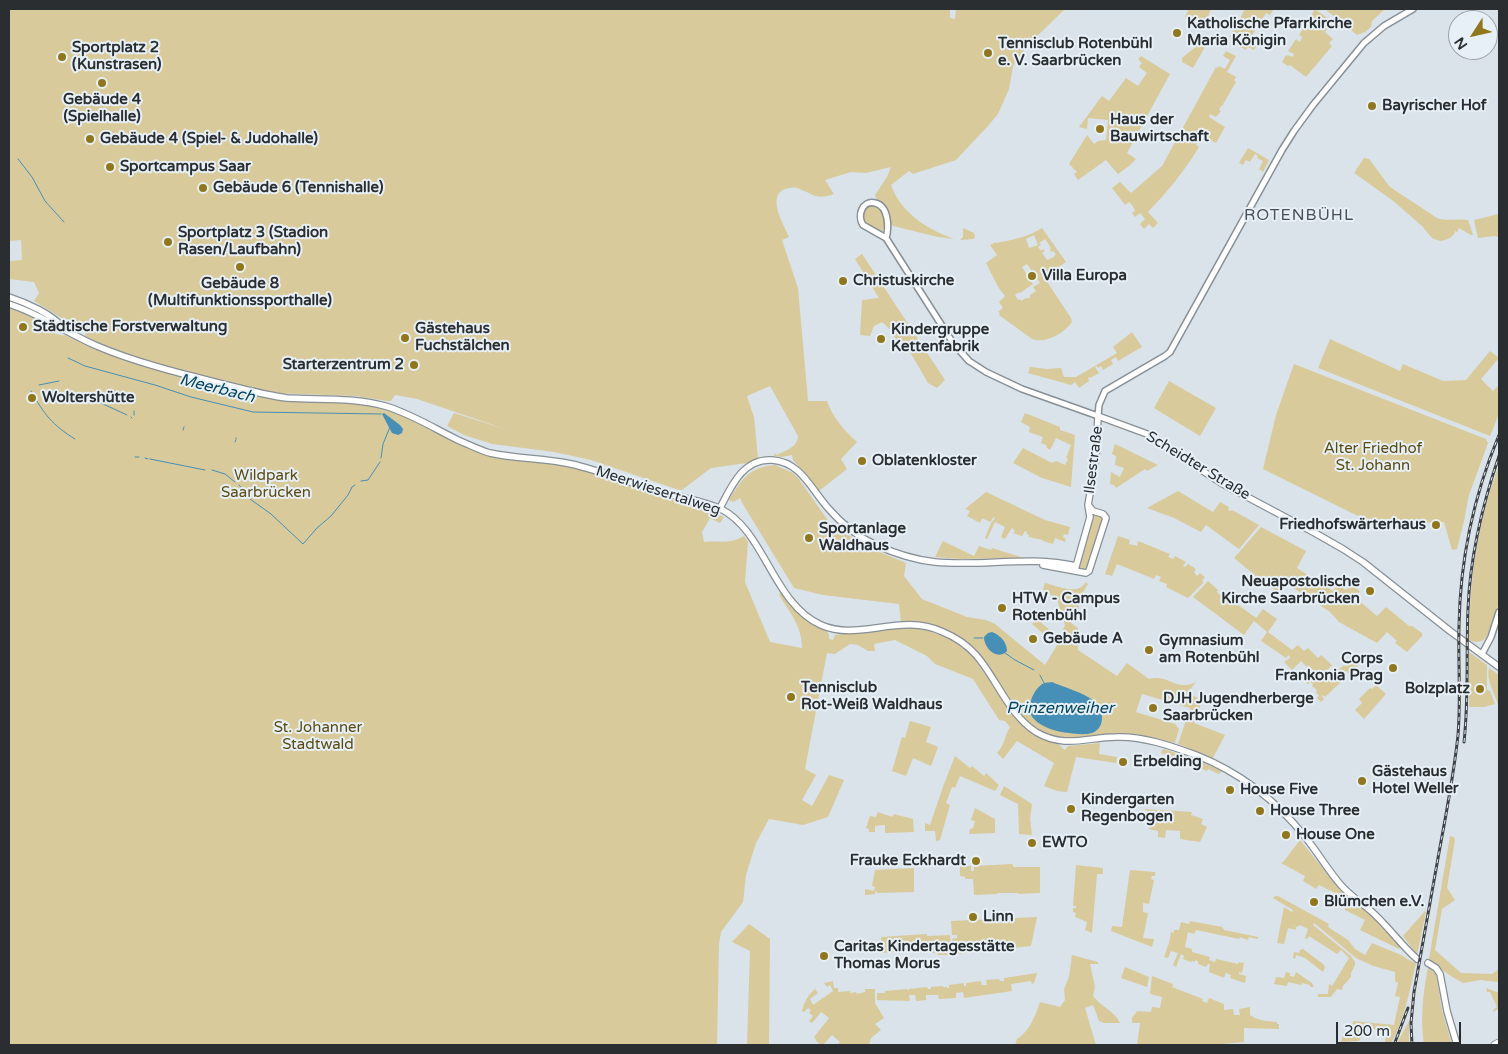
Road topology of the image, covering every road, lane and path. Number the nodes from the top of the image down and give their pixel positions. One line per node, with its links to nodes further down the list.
1 (1413, 9): 6 (street)
2 (886, 238): 2 (street, Scheidter Straße); 6 (street, Scheidter Straße)
3 (9, 297): 5 (main road, Meerwiesertalweg)
4 (9, 304): 5 (main road, Meerwiesertalweg)
5 (63, 328): 7 (main road, Meerwiesertalweg)
6 (1098, 416): 8 (main road, Ilsestraße); 11 (main road, Scheidter Straße)
7 (720, 508): 9 (main road); 13 (main road, Meerwiesertalweg)
8 (1092, 512): 9 (main road); 9 (main road)
9 (1075, 568)
10 (1499, 612): 11 (street)
11 (1482, 654): 12 (main road, Scheidter Straße)
12 (1499, 667)
13 (1417, 959)
14 (1428, 963): 15 (main road)
15 (1450, 1020): 17 (main road); 18 (main road)
16 (1499, 1043): 19 (main road)
17 (1457, 1045)
18 (1462, 1045)
19 (1495, 1045)

